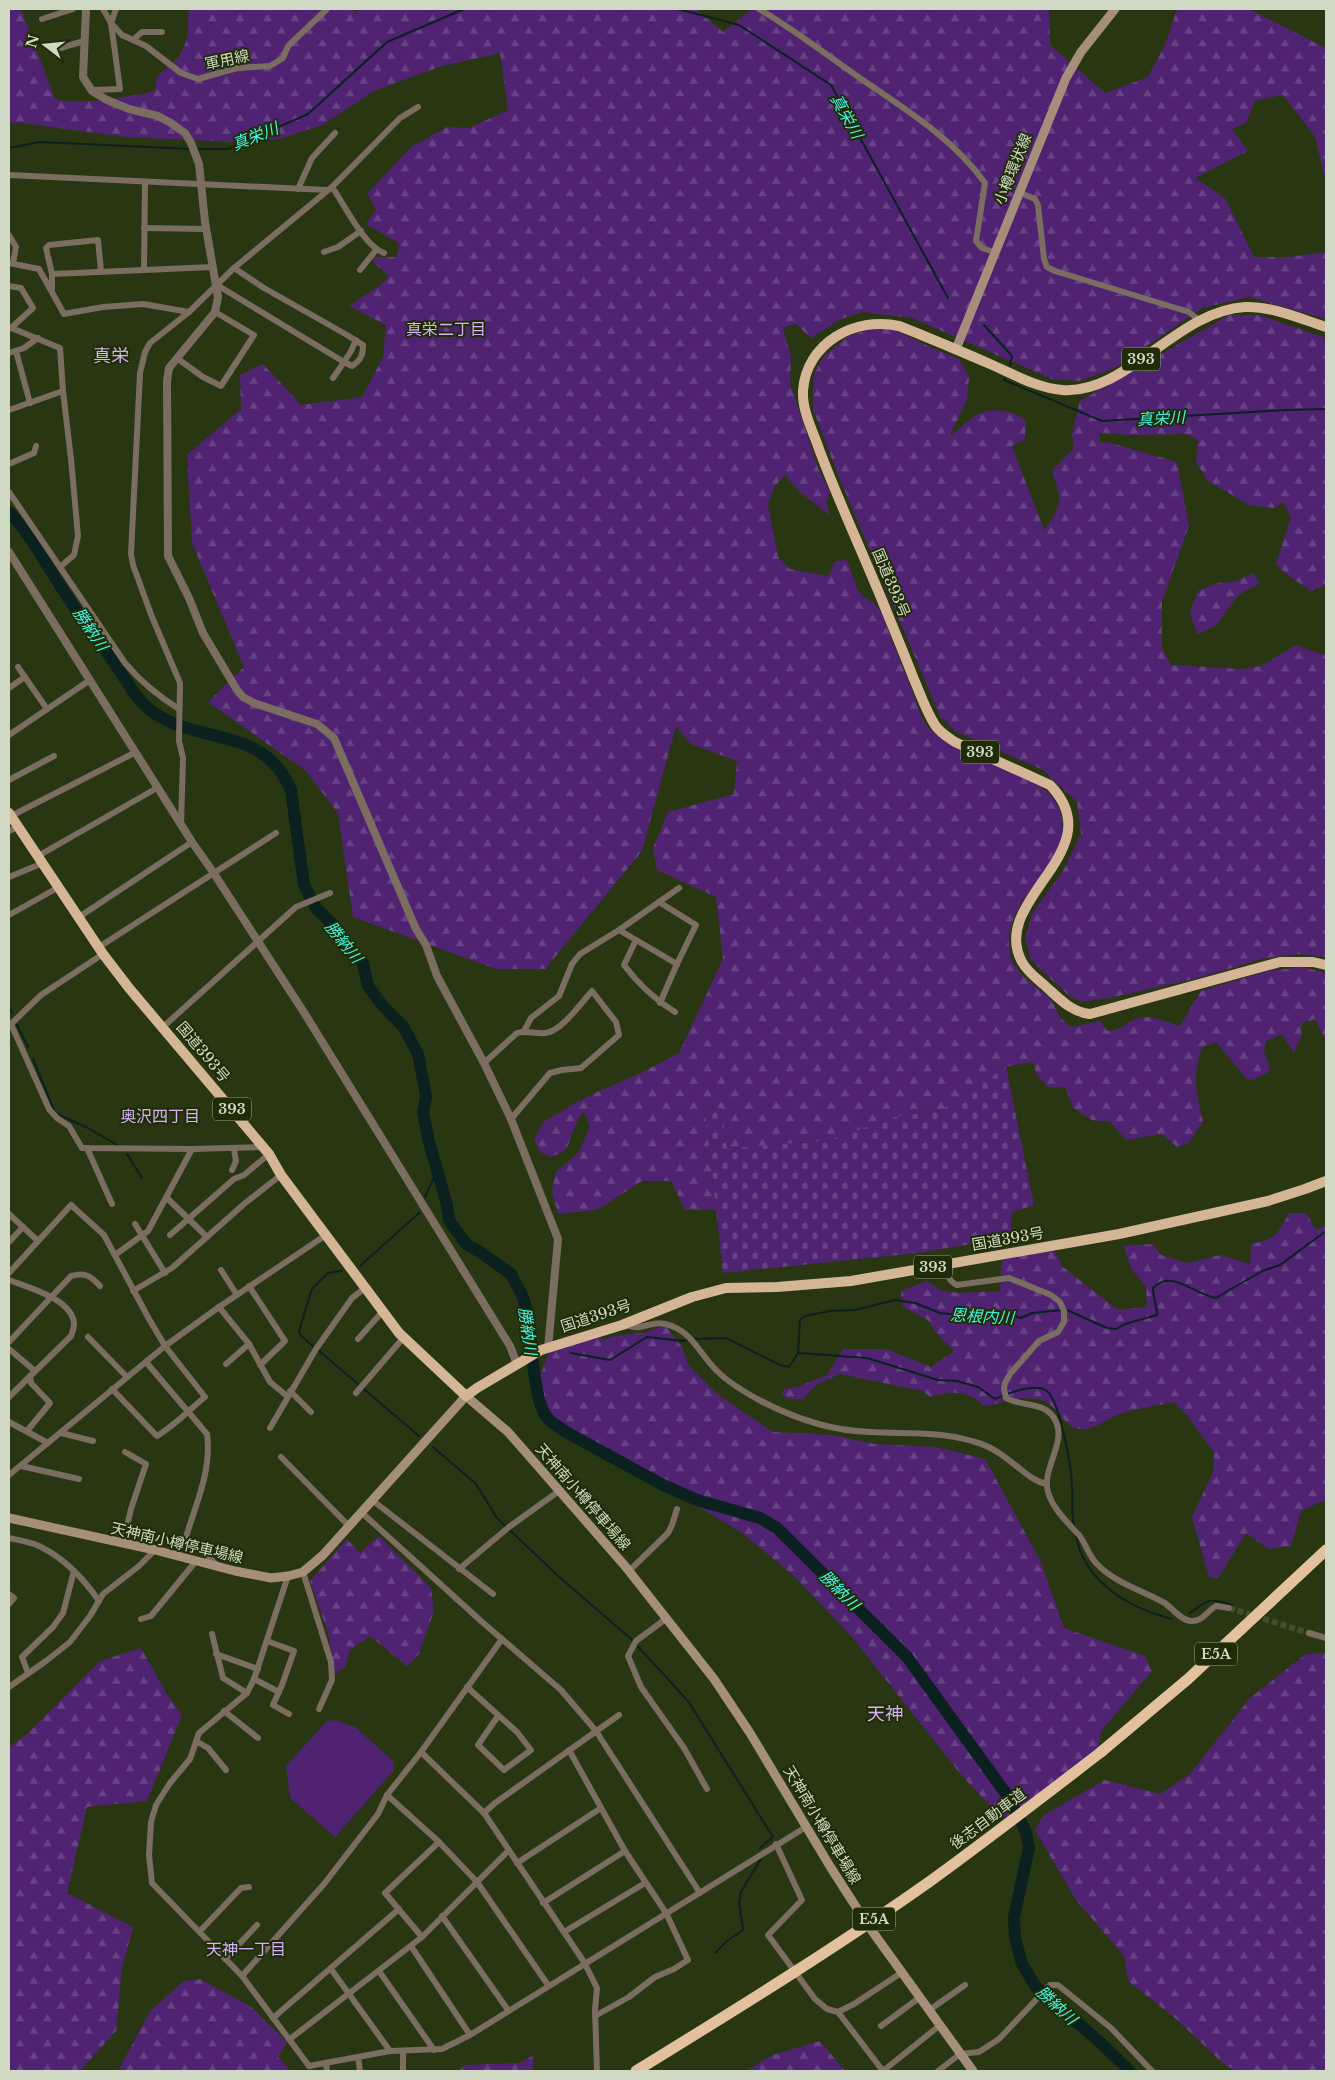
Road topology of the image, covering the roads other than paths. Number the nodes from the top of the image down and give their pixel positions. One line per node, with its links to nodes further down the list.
1 (73, 9): 8 (street)
2 (86, 9): 12 (street)
3 (104, 9): 9 (street, 軍用線)
4 (116, 9): 9 (street)
5 (327, 9): 11 (street, 軍用線)
6 (759, 9): 29 (street)
7 (1115, 9): 22 (main road, 小樽環状線)
8 (42, 19)
9 (111, 23): 11 (street, 軍用線); 14 (street)
10 (162, 32): 11 (street)
11 (132, 40)
12 (84, 41): 13 (street); 14 (street)
13 (57, 49)
14 (92, 90): 19 (street)
15 (418, 107): 21 (street)
16 (335, 133): 20 (street)
17 (9, 175): 18 (street)
18 (145, 182): 19 (street); 23 (street)
19 (200, 186): 20 (street); 24 (street)
20 (298, 189): 21 (street)
21 (329, 189): 25 (street); 33 (street)
22 (1018, 192): 29 (main road, 小樽環状線); 43 (street)
23 (144, 228): 24 (street); 34 (street)
24 (206, 229): 32 (street)
25 (361, 231): 27 (street); 28 (street)
26 (9, 235): 31 (street)
27 (376, 250): 30 (street); 35 (street)
28 (324, 252)
29 (994, 252): 48 (main road, 小樽環状線)
30 (384, 253)
31 (11, 263): 40 (street)
32 (213, 266): 34 (street); 38 (street)
33 (234, 268): 38 (street); 47 (street)
34 (144, 269): 36 (street)
35 (360, 270)
36 (101, 271): 37 (street); 37 (street)
37 (52, 274): 40 (street)
38 (217, 285): 41 (street); 42 (street); 51 (street)
39 (9, 286): 44 (street)
40 (52, 290): 41 (street)
41 (189, 312): 57 (street)
42 (215, 312): 50 (street); 50 (street)
43 (1200, 321): 45 (highway, 国道393号 / 393); 48 (highway, 国道393号 / 393)
44 (10, 327): 46 (street)
45 (1326, 327)
46 (38, 338): 49 (street); 53 (street)
47 (356, 340): 51 (street); 51 (street)
48 (956, 349): 93 (highway, 国道393号 / 393)
49 (12, 352): 54 (street)
50 (178, 360): 99 (street)
51 (344, 362): 52 (street)
52 (333, 378)
53 (63, 391): 54 (street); 62 (street)
54 (30, 403): 55 (street)
55 (9, 410)
56 (130, 436): 57 (street)
57 (136, 444): 68 (street)
58 (36, 446): 59 (street)
59 (9, 464)
60 (9, 492): 62 (street)
61 (9, 552): 65 (street)
62 (60, 567): 68 (street)
63 (18, 667): 64 (street)
64 (25, 677): 66 (street); 67 (street)
65 (90, 680): 67 (street); 70 (street)
66 (9, 688)
67 (47, 709): 69 (street)
68 (179, 709): 75 (street)
69 (9, 735)
70 (136, 752): 73 (street); 74 (street)
71 (54, 756): 72 (street)
72 (9, 780)
73 (157, 788): 75 (street); 79 (street)
74 (10, 814): 76 (highway, 国道393号 / 393)
75 (181, 825): 78 (street)
76 (13, 829): 79 (highway, 国道393号 / 393)
77 (276, 833): 80 (street)
78 (192, 842): 80 (street); 87 (street)
79 (40, 859): 81 (street); 82 (highway, 国道393号 / 393)
80 (213, 872): 89 (street); 91 (street)
81 (9, 877)
82 (59, 887): 86 (street); 87 (highway, 国道393号 / 393)
83 (679, 888): 85 (street)
84 (330, 893): 89 (street)
85 (659, 902): 88 (street); 92 (street)
86 (9, 915)
87 (79, 917): 91 (highway, 国道393号 / 393)
88 (619, 930): 90 (street); 98 (street)
89 (257, 940): 97 (street); 144 (street)
90 (636, 940): 92 (street); 94 (street)
91 (101, 950): 96 (street); 97 (highway, 国道393号 / 393)
92 (677, 964): 94 (street)
93 (1326, 965)
94 (660, 1003): 95 (street)
95 (675, 1012)
96 (10, 1025): 101 (street)
97 (163, 1027): 104 (highway, 国道393号 / 393)
98 (524, 1031): 99 (street); 100 (street)
99 (484, 1064): 100 (street)
100 (511, 1119): 142 (street)
101 (87, 1148): 102 (street); 109 (street)
102 (192, 1149): 103 (street); 108 (street)
103 (234, 1149): 104 (street); 105 (street)
104 (266, 1151): 106 (highway, 国道393号 / 393); 111 (street)
105 (232, 1170)
106 (281, 1174): 115 (highway, 国道393号 / 393); 117 (street)
107 (1326, 1181): 121 (highway, 国道393号 / 393)
108 (167, 1198): 111 (street); 116 (street)
109 (112, 1204)
110 (9, 1214): 113 (street)
111 (188, 1219): 114 (street); 117 (street)
112 (134, 1224): 116 (street)
113 (23, 1227): 118 (street); 119 (street)
114 (170, 1235)
115 (326, 1235): 127 (street); 128 (highway, 国道393号 / 393)
116 (141, 1236): 120 (street); 124 (street)
117 (207, 1238): 124 (street)
118 (38, 1241): 120 (street); 123 (street)
119 (9, 1242)
120 (115, 1256): 129 (street)
121 (945, 1265): 134 (highway, 国道393号 / 393); 167 (street)
122 (221, 1270): 130 (street)
123 (9, 1273)
124 (164, 1273): 129 (street)
125 (9, 1280): 131 (street)
126 (100, 1286): 131 (street)
127 (250, 1286): 130 (street); 146 (street)
128 (365, 1288): 133 (highway, 国道393号 / 393); 151 (street)
129 (133, 1291): 140 (street)
130 (237, 1295): 132 (street)
131 (52, 1296): 138 (street); 147 (street)
132 (219, 1307): 139 (street); 140 (street)
133 (383, 1311): 136 (highway, 国道393号 / 393); 137 (street)
134 (622, 1325): 142 (highway, 国道393号 / 393); 167 (street)
135 (88, 1337): 148 (street)
136 (404, 1337): 150 (street); 152 (highway, 国道393号 / 393)
137 (358, 1339)
138 (9, 1342)
139 (249, 1344): 145 (street); 146 (street)
140 (165, 1346): 143 (street); 154 (street)
141 (9, 1349): 147 (street)
142 (545, 1349): 144 (highway, 国道393号 / 393)
143 (146, 1362): 148 (street); 154 (street)
144 (519, 1363): 152 (highway, 国道393号 / 393)
145 (226, 1364)
146 (260, 1365): 151 (street)
147 (32, 1374): 153 (street); 158 (street)
148 (127, 1377): 149 (street)
149 (112, 1389): 154 (street); 159 (street)
150 (356, 1393)
151 (289, 1394): 155 (street); 157 (street)
152 (466, 1396): 168 (main road, 天神南小樽停車場線); 169 (main road, 天神南小樽停車場線)
153 (9, 1397)
154 (188, 1410): 180 (street)
155 (311, 1412)
156 (9, 1422): 158 (street)
157 (270, 1428)
158 (27, 1432): 161 (street)
159 (61, 1433): 160 (street); 161 (street)
160 (94, 1441)
161 (48, 1443): 164 (street)
162 (125, 1452): 175 (street)
163 (281, 1457): 173 (street)
164 (21, 1466): 165 (street); 166 (street)
165 (9, 1475)
166 (79, 1480)
167 (1046, 1484): 190 (street)
168 (559, 1491): 181 (street); 183 (main road, 天神南小樽停車場線)
169 (372, 1500): 171 (main road, 天神南小樽停車場線); 181 (street)
170 (677, 1509): 183 (street)
171 (361, 1512): 173 (main road, 天神南小樽停車場線); 196 (street)
172 (9, 1518): 175 (main road, 天神南小樽停車場線)
173 (349, 1526): 184 (main road, 天神南小樽停車場線)
174 (9, 1538): 182 (street)
175 (123, 1543): 176 (main road, 天神南小樽停車場線)
176 (156, 1550): 179 (main road, 天神南小樽停車場線); 188 (street)
177 (1326, 1550): 216 (highway, 後志自動車道 / E5A)
178 (1326, 1556): 216 (highway, 後志自動車道 / E5A)
179 (196, 1561): 180 (main road, 天神南小樽停車場線); 192 (street)
180 (220, 1567): 185 (main road, 天神南小樽停車場線)
181 (459, 1569): 187 (street)
182 (74, 1571): 188 (street); 200 (street)
183 (629, 1571): 191 (main road, 天神南小樽停車場線)
184 (303, 1572): 185 (main road, 天神南小樽停車場線); 206 (street)
185 (288, 1576): 197 (street)
186 (9, 1594): 189 (street)
187 (493, 1594)
188 (99, 1601): 200 (street)
189 (9, 1604)
190 (1229, 1608)
191 (667, 1618): 218 (street); 222 (main road, 天神南小樽停車場線)
192 (141, 1619)
193 (1309, 1633): 195 (street)
194 (212, 1634): 198 (street)
195 (1326, 1638)
196 (502, 1639): 203 (street); 211 (street)
197 (267, 1641): 199 (street); 204 (street)
198 (216, 1654): 199 (street); 205 (street)
199 (258, 1669): 201 (street)
200 (28, 1673): 202 (street)
201 (254, 1679): 204 (street); 205 (street)
202 (9, 1687)
203 (467, 1687): 210 (street); 215 (street)
204 (279, 1692): 208 (street)
205 (247, 1693): 207 (street)
206 (319, 1709)
207 (224, 1711): 212 (street); 213 (street)
208 (289, 1714)
209 (619, 1715): 211 (street)
210 (498, 1716): 210 (street)
211 (596, 1731): 214 (street); 231 (street)
212 (258, 1738)
213 (196, 1741): 217 (street); 237 (street)
214 (569, 1750): 220 (street); 221 (street)
215 (421, 1752): 219 (street); 221 (street)
216 (1102, 1753): 271 (highway, 後志自動車道 / E5A, bridge); 272 (highway, 後志自動車道 / E5A, bridge)
217 (226, 1770)
218 (707, 1789)
219 (386, 1795): 223 (street); 246 (street)
220 (601, 1808): 226 (street); 227 (street)
221 (484, 1813): 225 (street)
222 (806, 1826): 224 (street); 245 (main road, 天神南小樽停車場線)
223 (439, 1842): 228 (street); 233 (street)
224 (776, 1844): 231 (street); 253 (street)
225 (509, 1850): 227 (street); 228 (street)
226 (625, 1851): 229 (street); 232 (street)
227 (518, 1863): 232 (street)
228 (477, 1882): 235 (street); 247 (street)
229 (645, 1883): 234 (street); 238 (street)
230 (249, 1887): 237 (street)
231 (700, 1893): 234 (street)
232 (543, 1903): 238 (street)
233 (399, 1909): 239 (street); 243 (street)
234 (666, 1913): 242 (street); 254 (street)
235 (442, 1916): 239 (street); 251 (street)
236 (257, 1925): 241 (street)
237 (200, 1932): 241 (street)
238 (564, 1932): 242 (street)
239 (422, 1936): 240 (street)
240 (411, 1946): 244 (street); 258 (street)
241 (225, 1959): 246 (street)
242 (584, 1962): 247 (street); 254 (street)
243 (331, 1969): 249 (street); 255 (street)
244 (379, 1970): 249 (street); 260 (street)
245 (901, 1973): 250 (main road, 天神南小樽停車場線); 253 (street)
246 (242, 1976): 255 (street)
247 (548, 1985): 251 (street)
248 (965, 1985): 252 (street)
249 (349, 1993): 259 (street); 261 (street)
250 (919, 1998): 252 (main road, 天神南小樽停車場線); 256 (street)
251 (508, 2010): 258 (street)
252 (928, 2011): 257 (main road, 天神南小樽停車場線)
253 (838, 2012): 257 (street)
254 (595, 2016): 270 (street)
255 (273, 2018): 259 (street)
256 (881, 2026)
257 (939, 2026): 263 (main road, 天神南小樽停車場線)
258 (470, 2034): 260 (street)
259 (290, 2039): 266 (street)
260 (434, 2050): 262 (street)
261 (390, 2051): 262 (street); 264 (street)
262 (403, 2051): 269 (street)
263 (960, 2054): 273 (street); 274 (main road, 天神南小樽停車場線); 275 (street)
264 (358, 2057): 265 (street); 268 (street)
265 (326, 2063): 266 (street); 267 (street)
266 (308, 2068)
267 (327, 2071)
268 (360, 2071)
269 (403, 2071)
270 (597, 2071)
271 (636, 2071)
272 (645, 2071)
273 (938, 2071)
274 (973, 2071)
275 (1152, 2071)

